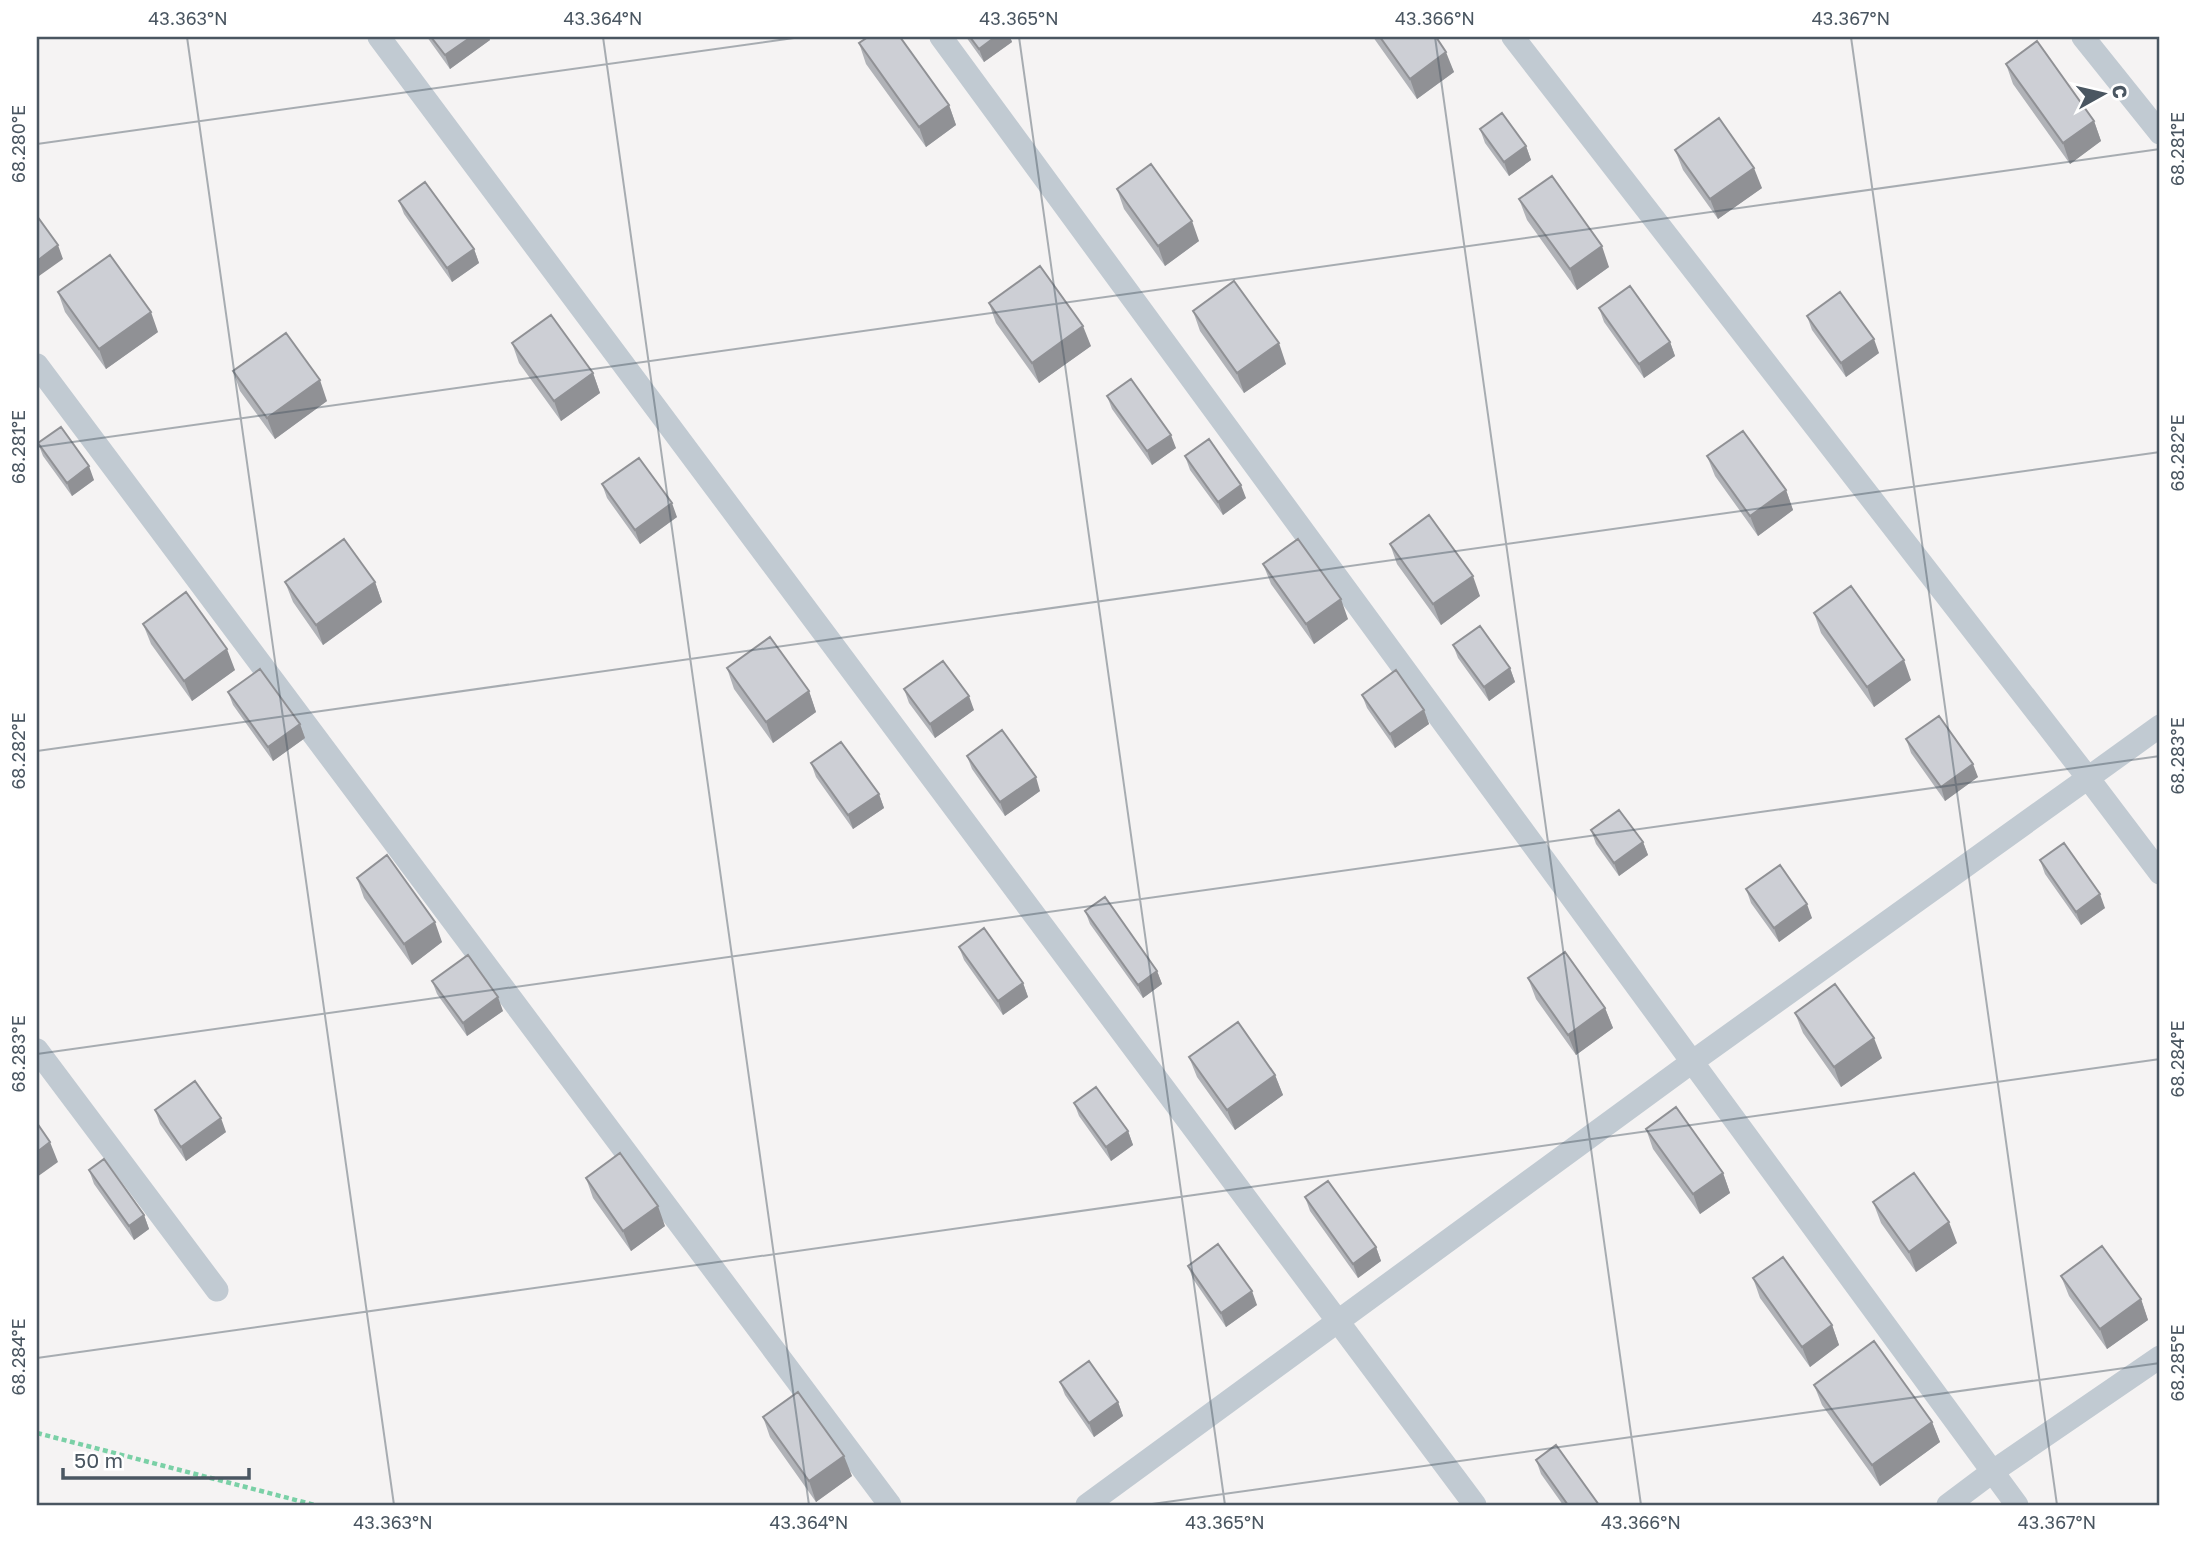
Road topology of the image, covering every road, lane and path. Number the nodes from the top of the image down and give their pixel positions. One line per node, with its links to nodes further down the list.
1 (379, 37): 13 (street)
2 (941, 37): 11 (street)
3 (1513, 37): 8 (street)
4 (2083, 37): 5 (street)
5 (2160, 133)
6 (37, 365): 18 (street)
7 (2160, 726): 8 (street)
8 (2088, 778): 9 (street); 11 (street)
9 (2160, 873)
10 (37, 1050): 12 (street)
11 (1692, 1062): 13 (street); 16 (street)
12 (217, 1290)
13 (1339, 1321): 19 (street); 20 (street)
14 (2160, 1357): 16 (street)
15 (37, 1433): 17 (path)
16 (1992, 1472): 21 (street); 22 (street)
17 (315, 1505)
18 (890, 1505)
19 (1087, 1505)
20 (1475, 1505)
21 (1948, 1505)
22 (2017, 1505)

